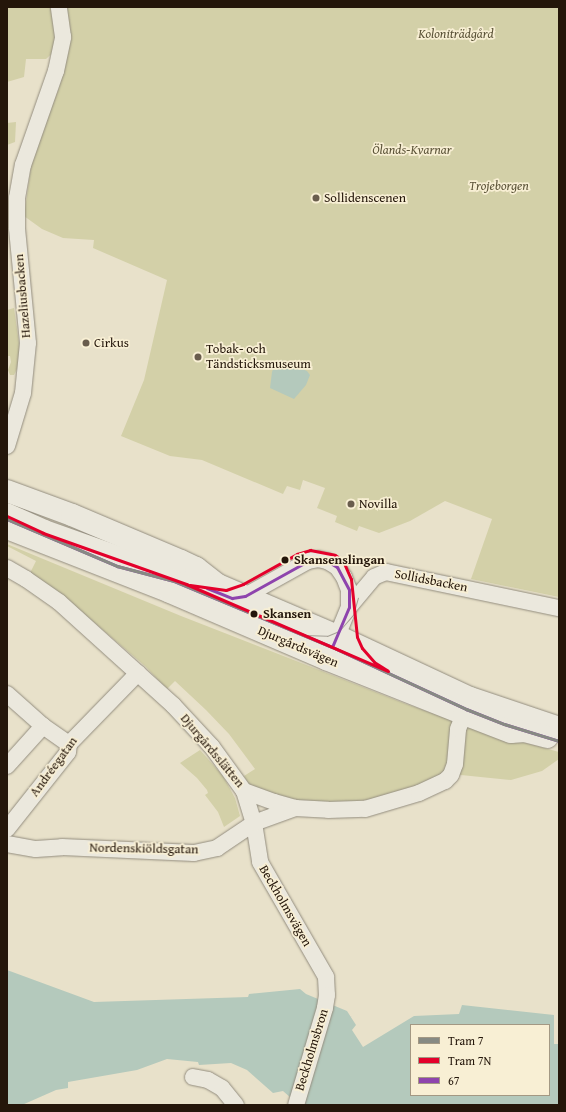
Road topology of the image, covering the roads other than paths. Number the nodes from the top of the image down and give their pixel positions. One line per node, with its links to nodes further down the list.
1 (59, 7): 2 (street, Hazeliusbacken)
2 (7, 446)
3 (7, 491): 8 (street, Djurgårdsvägen)
4 (7, 511): 8 (street, Djurgårdsvägen)
5 (7, 519): 11 (street, Djurgårdsvägen)
6 (7, 528): 11 (street, Djurgårdsvägen)
7 (7, 568): 12 (street, Djurgårdsslätten)
8 (238, 597): 9 (street); 11 (street, Djurgårdsvägen)
9 (349, 607): 10 (street, Sollidsbacken); 11 (street, Sollidsbacken)
10 (559, 608)
11 (332, 646): 14 (street, Djurgårdsvägen)
12 (138, 673): 19 (street, Andréegatan); 21 (street, Djurgårdsslätten)
13 (7, 694): 15 (street)
14 (467, 706): 16 (street, Djurgårdsvägen); 17 (street, Djurgårdsvägen); 18 (street, Djurgårdsvägen); 22 (street, Djurgårdsslätten)
15 (43, 726): 19 (street); 20 (street)
16 (559, 728)
17 (559, 733)
18 (559, 741)
19 (69, 744): 24 (street, Andréegatan)
20 (7, 766)
21 (244, 791): 22 (street, Djurgårdsslätten); 23 (street, Beckholmsvägen)
22 (295, 808): 23 (street, Nordenskiöldsgatan)
23 (254, 823): 25 (street, Nordenskiöldsgatan); 26 (street, Beckholmsvägen)
24 (7, 829)
25 (7, 844)
26 (327, 995): 29 (street, Beckholmsbron)
27 (193, 1077): 28 (street)
28 (236, 1105)
29 (296, 1105)

